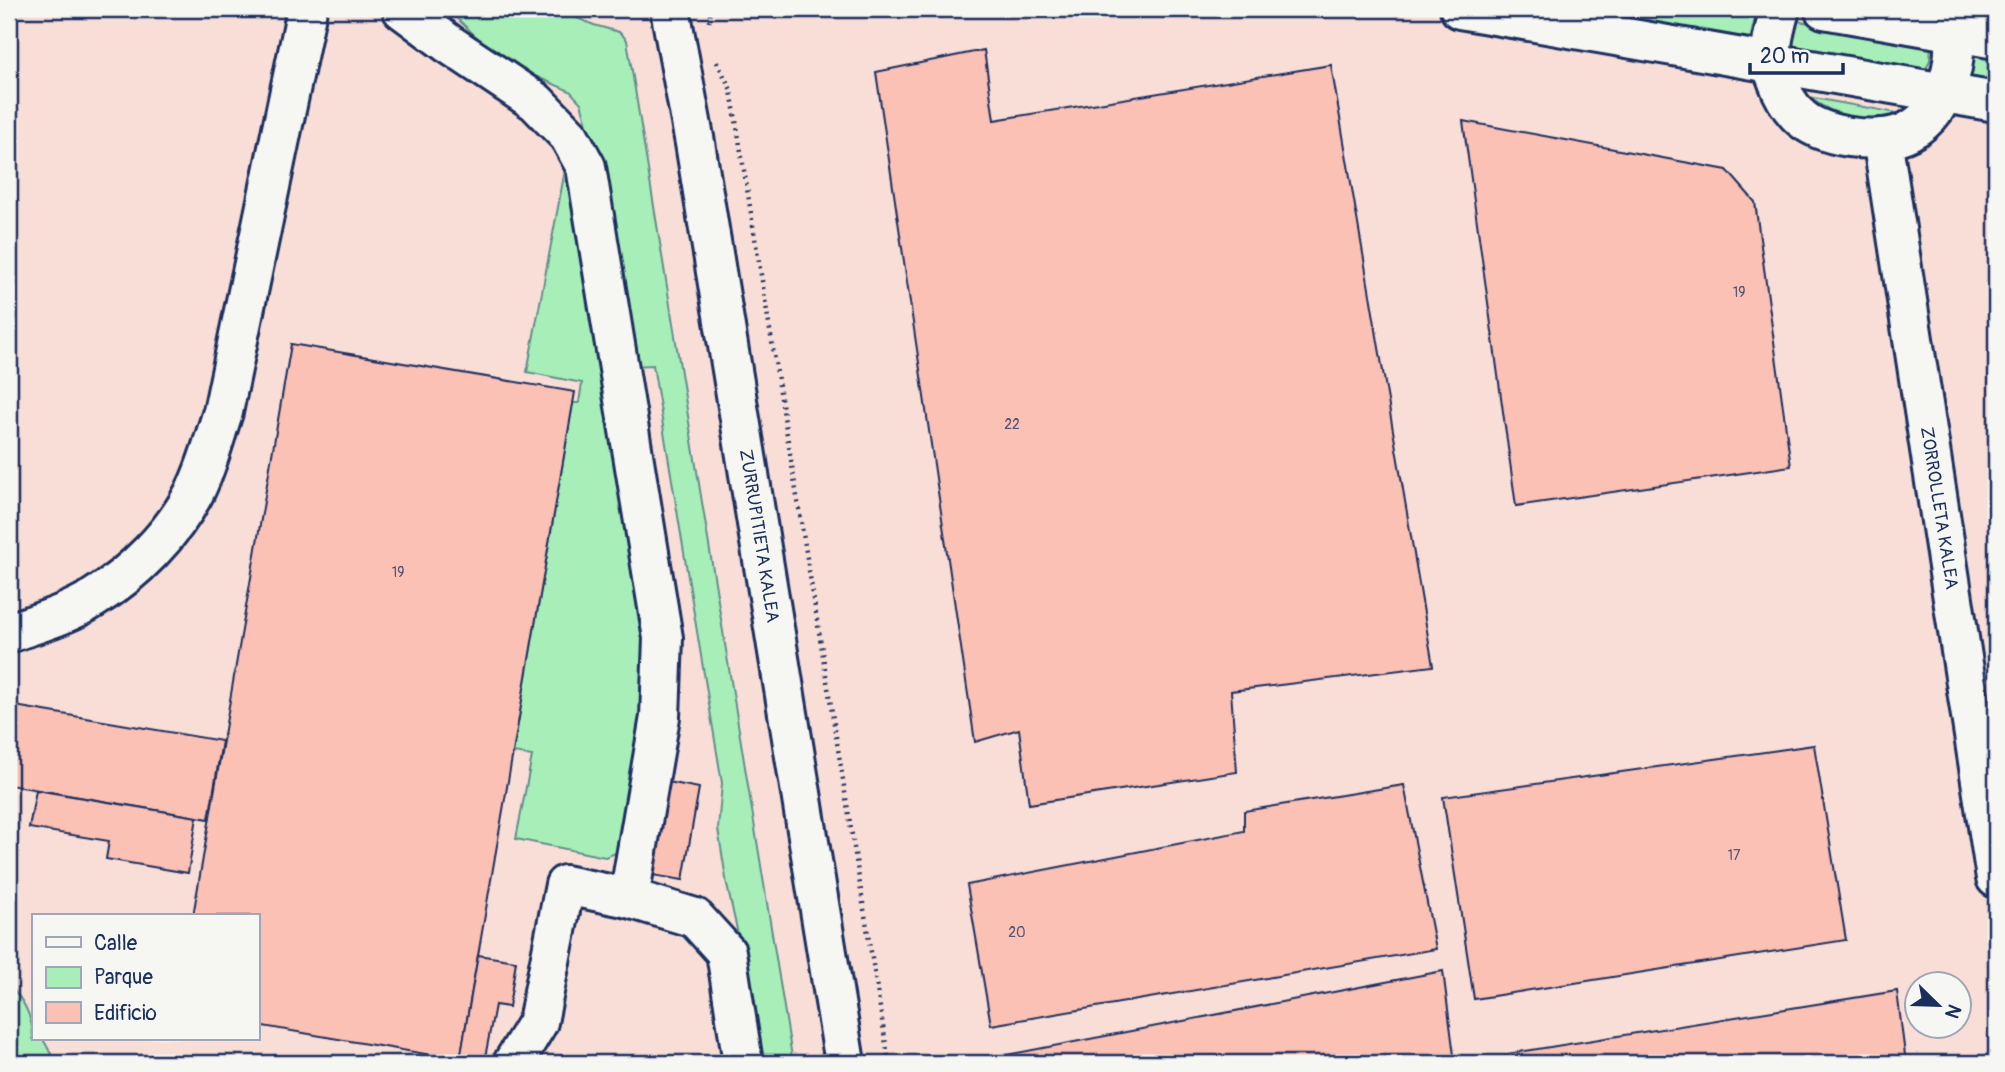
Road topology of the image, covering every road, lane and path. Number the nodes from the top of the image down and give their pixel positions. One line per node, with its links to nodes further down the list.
1 (307, 9): 16 (street)
2 (402, 9): 18 (street)
3 (670, 9): 21 (street, ZURRUPITIETA KALEA)
4 (711, 9): 9 (path)
5 (1460, 9): 12 (street)
6 (1780, 9): 12 (street)
7 (1824, 9): 8 (street)
8 (1949, 20): 10 (street); 13 (street)
9 (711, 32)
10 (1996, 38)
11 (714, 51): 22 (path)
12 (1771, 63): 13 (street); 15 (street)
13 (1945, 93): 14 (street); 15 (street)
14 (1996, 102)
15 (1882, 138): 17 (street, ZORROLLETA KALEA)
16 (9, 633)
17 (1996, 878)
18 (629, 898): 19 (street); 20 (street)
19 (513, 1063)
20 (743, 1063)
21 (845, 1063)
22 (889, 1063)

